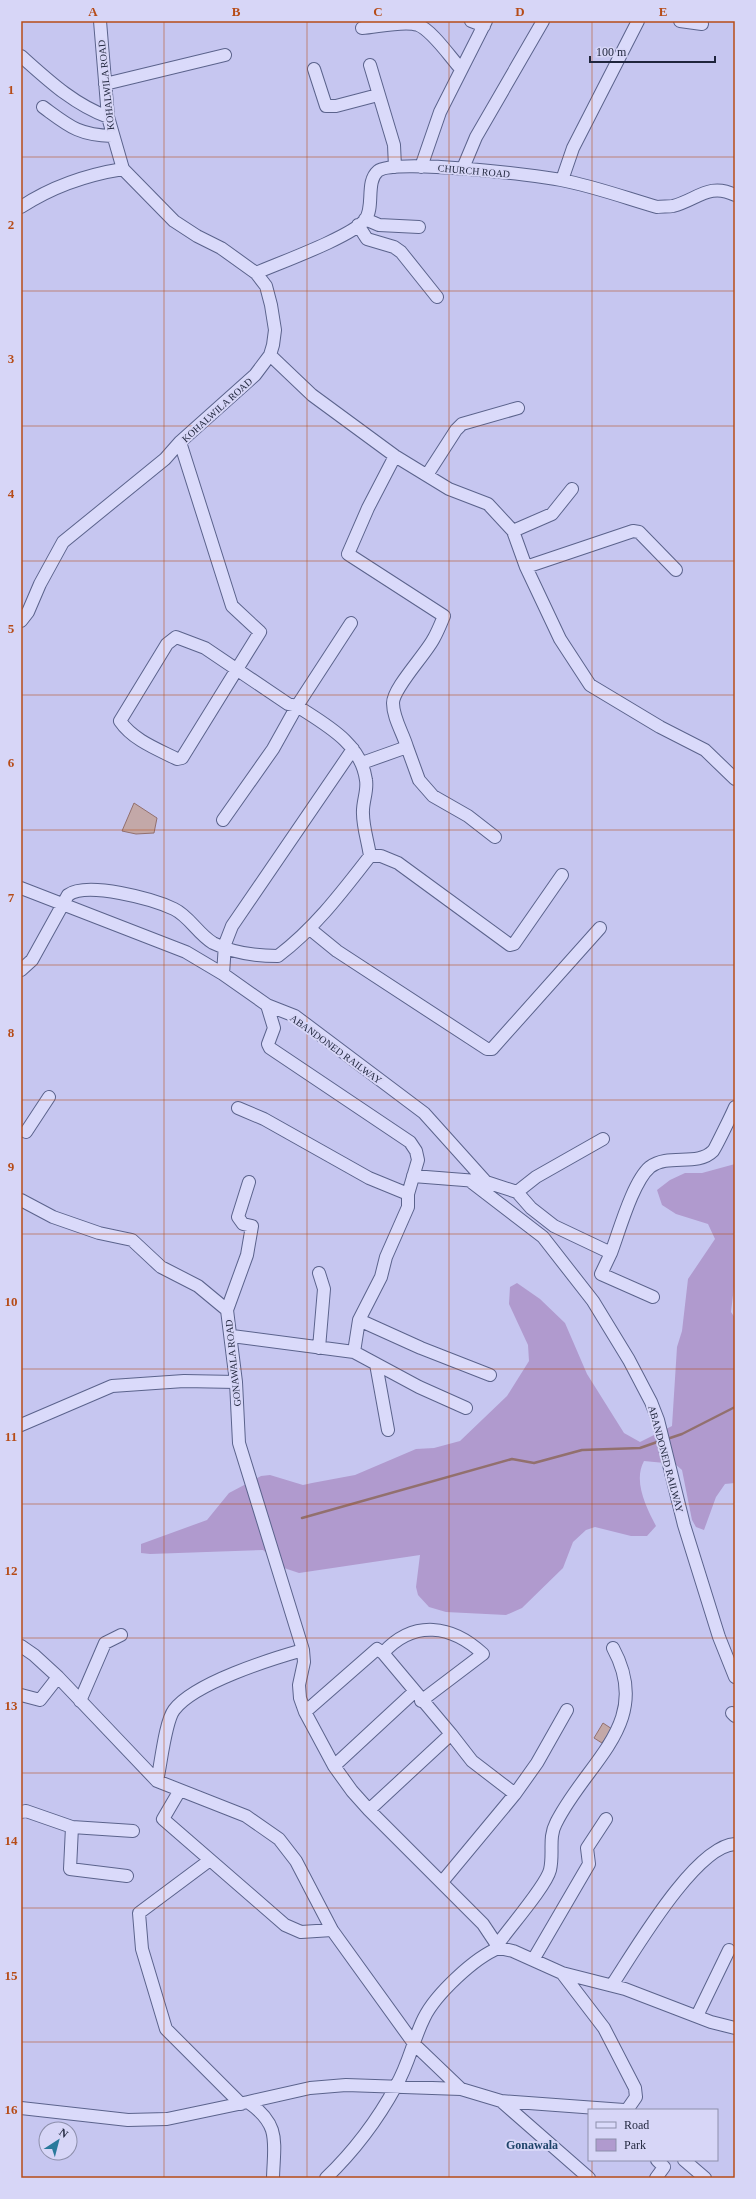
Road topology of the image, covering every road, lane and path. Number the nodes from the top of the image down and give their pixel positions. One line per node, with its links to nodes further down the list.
1 (100, 21): 14 (street, KOHALWILA ROAD)
2 (471, 21): 6 (street)
3 (543, 21): 21 (street)
4 (638, 21): 23 (street)
5 (680, 21): 7 (street)
6 (485, 23): 13 (street)
7 (702, 24)
8 (362, 28): 13 (street)
9 (226, 55): 14 (street)
10 (21, 56): 17 (street)
11 (370, 65): 15 (street)
12 (314, 69): 15 (street)
13 (461, 69): 20 (street)
14 (105, 84): 17 (street, KOHALWILA ROAD)
15 (378, 94): 19 (street)
16 (43, 107): 18 (street)
17 (108, 117): 18 (street, KOHALWILA ROAD)
18 (112, 136): 22 (street, KOHALWILA ROAD)
19 (395, 167): 20 (street, CHURCH ROAD); 26 (street, CHURCH ROAD)
20 (421, 167): 21 (street, CHURCH ROAD)
21 (463, 168): 23 (street, CHURCH ROAD)
22 (123, 169): 25 (street); 28 (street, KOHALWILA ROAD)
23 (562, 180): 24 (street, CHURCH ROAD)
24 (735, 195)
25 (21, 207)
26 (362, 222): 27 (street); 28 (street); 29 (street)
27 (419, 227)
28 (256, 273): 30 (street, KOHALWILA ROAD)
29 (437, 296)
30 (270, 355): 32 (street, KOHALWILA ROAD); 33 (street)
31 (518, 408): 34 (street)
32 (180, 442): 39 (street, KOHALWILA ROAD); 41 (street)
33 (395, 456): 34 (street); 43 (street)
34 (427, 475): 36 (street)
35 (572, 489): 36 (street)
36 (513, 531): 37 (street)
37 (526, 567): 38 (street); 46 (street)
38 (676, 570)
39 (21, 621)
40 (351, 623): 42 (street)
41 (238, 670): 41 (street); 42 (street)
42 (297, 706): 44 (street); 47 (street)
43 (407, 747): 45 (street); 48 (street)
44 (353, 749): 45 (street); 55 (street)
45 (362, 763): 49 (street)
46 (735, 779)
47 (223, 820)
48 (495, 837)
49 (370, 856): 50 (street); 54 (street)
50 (562, 875)
51 (21, 888): 52 (street, ABANDONED RAILWAY)
52 (63, 904): 55 (street); 56 (street); 57 (street, ABANDONED RAILWAY)
53 (600, 928): 54 (street)
54 (310, 929): 55 (street)
55 (225, 948): 57 (street)
56 (21, 970)
57 (223, 974): 58 (street, ABANDONED RAILWAY)
58 (267, 1005): 64 (street); 67 (street, ABANDONED RAILWAY)
59 (49, 1097): 62 (street)
60 (238, 1108): 69 (street)
61 (735, 1108): 71 (street)
62 (23, 1134)
63 (603, 1139): 68 (street)
64 (413, 1176): 65 (street); 69 (street)
65 (470, 1180): 67 (street); 91 (street, ABANDONED RAILWAY)
66 (249, 1182): 74 (street)
67 (486, 1182): 68 (street, ABANDONED RAILWAY)
68 (517, 1192): 71 (street)
69 (408, 1194): 75 (street)
70 (21, 1200): 74 (street, GONAWALA ROAD)
71 (612, 1253): 73 (street)
72 (319, 1274): 77 (street)
73 (653, 1297)
74 (227, 1310): 76 (street, GONAWALA ROAD)
75 (359, 1320): 78 (street); 80 (street)
76 (232, 1336): 77 (street); 81 (street, GONAWALA ROAD)
77 (320, 1348): 78 (street)
78 (354, 1352): 79 (street)
79 (376, 1364): 82 (street); 84 (street)
80 (490, 1375)
81 (236, 1382): 83 (street); 88 (street, GONAWALA ROAD)
82 (466, 1408)
83 (21, 1425)
84 (388, 1430)
85 (121, 1635): 94 (street)
86 (21, 1646): 90 (street)
87 (613, 1648): 112 (street)
88 (303, 1650): 96 (street, GONAWALA ROAD); 99 (street)
89 (383, 1653): 93 (street); 93 (street); 96 (street)
90 (58, 1677): 92 (street); 94 (street)
91 (735, 1677)
92 (21, 1695)
93 (418, 1697): 97 (street); 98 (street)
94 (80, 1701): 99 (street)
95 (567, 1710): 101 (street)
96 (305, 1712): 98 (street, GONAWALA ROAD)
97 (451, 1734): 101 (street); 102 (street)
98 (334, 1766): 102 (street, GONAWALA ROAD)
99 (157, 1781): 100 (street)
100 (180, 1790): 108 (street); 111 (street)
101 (515, 1794): 110 (street)
102 (369, 1810): 110 (street, GONAWALA ROAD)
103 (21, 1812): 105 (street)
104 (606, 1819): 114 (street)
105 (72, 1827): 106 (street); 109 (street)
106 (133, 1831)
107 (735, 1844): 116 (street)
108 (210, 1860): 111 (street); 123 (street)
109 (127, 1876)
110 (442, 1882): 112 (street, GONAWALA ROAD)
111 (332, 1930): 119 (street)
112 (498, 1946): 114 (street); 119 (street)
113 (729, 1950): 117 (street)
114 (533, 1960): 115 (street)
115 (562, 1973): 116 (street); 126 (street)
116 (612, 1985): 117 (street)
117 (697, 2016): 118 (street)
118 (735, 2028)
119 (415, 2045): 120 (street); 121 (street)
120 (396, 2086): 121 (street); 123 (street); 130 (street)
121 (461, 2089): 122 (street)
122 (501, 2101): 125 (street); 131 (street)
123 (244, 2103): 124 (street); 129 (street)
124 (21, 2108)
125 (601, 2109)
126 (628, 2109)
127 (658, 2161): 132 (street)
128 (685, 2161): 133 (street)
129 (273, 2178)
130 (326, 2178)
131 (589, 2178)
132 (656, 2178)
133 (705, 2178)

